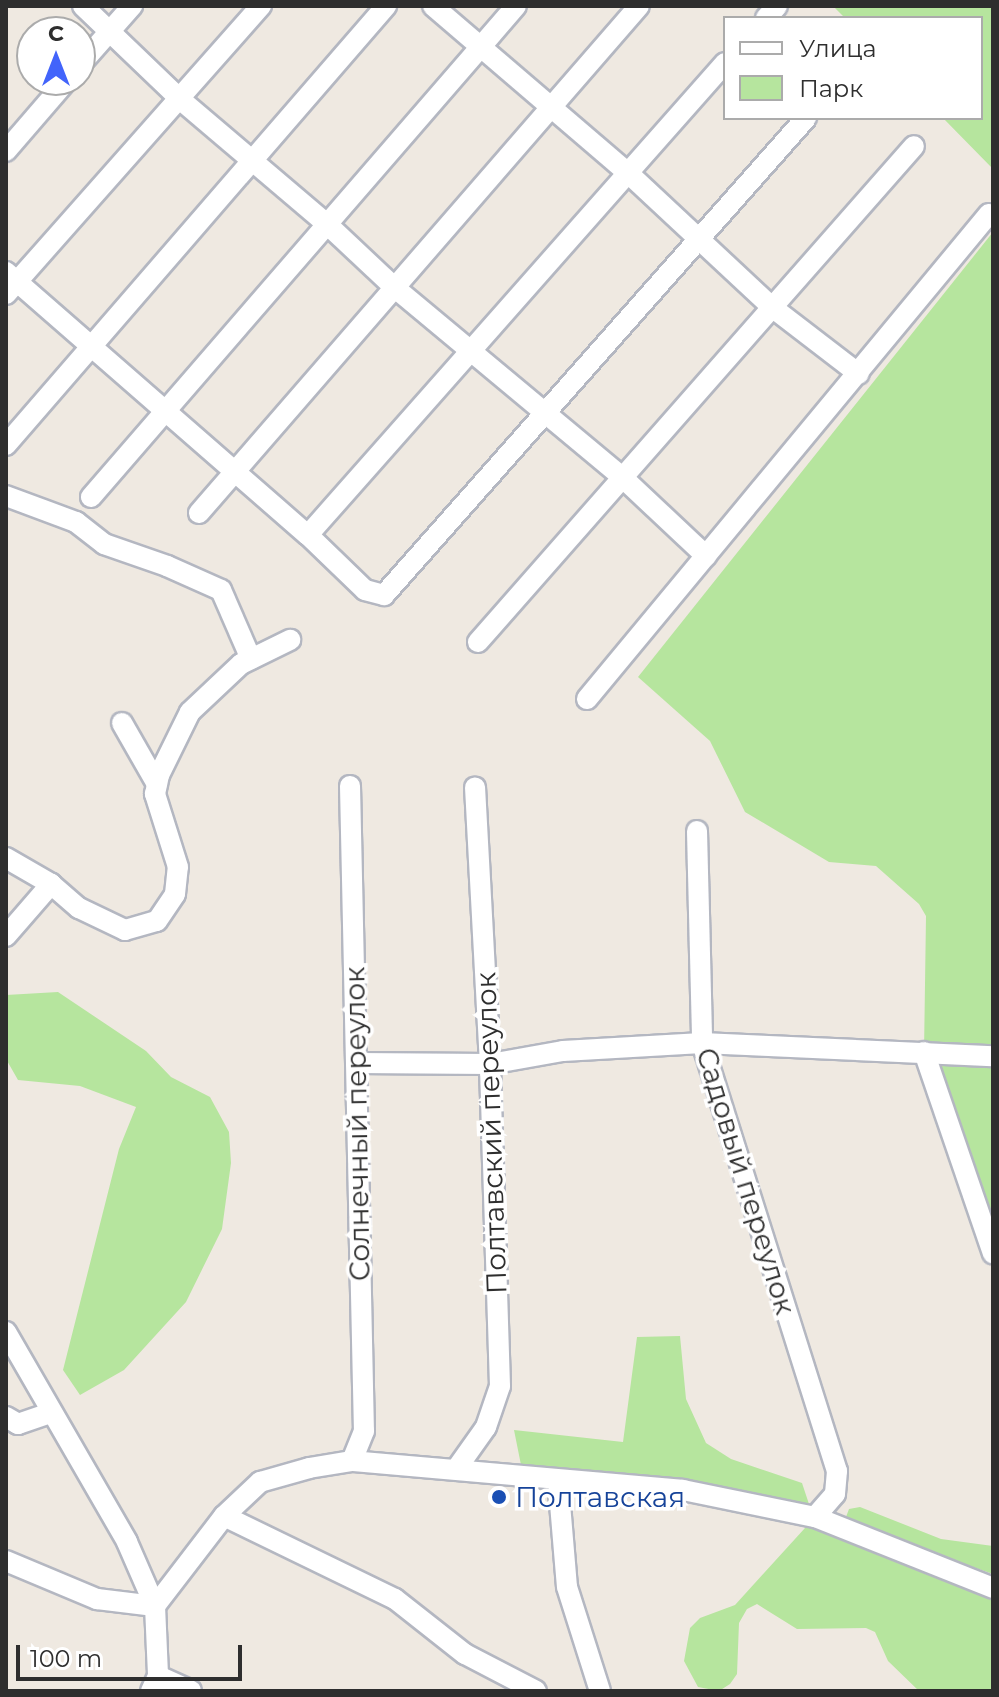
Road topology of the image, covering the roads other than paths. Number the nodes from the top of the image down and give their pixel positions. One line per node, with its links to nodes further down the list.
1 (83, 6): 8 (street)
2 (132, 6): 8 (street)
3 (261, 6): 13 (street)
4 (386, 6): 18 (street)
5 (433, 6): 10 (street)
6 (516, 6): 10 (street)
7 (639, 6): 14 (street)
8 (110, 30): 9 (street); 13 (street)
9 (96, 46)
10 (480, 47): 14 (street); 21 (street)
11 (723, 65): 19 (street)
12 (53, 96): 17 (street)
13 (181, 100): 18 (street); 23 (street)
14 (550, 108): 19 (street); 24 (street)
15 (804, 120): 22 (street)
16 (914, 146): 25 (street)
17 (6, 151)
18 (253, 160): 21 (street); 26 (street)
19 (627, 172): 22 (street); 27 (street)
20 (989, 214): 28 (street)
21 (329, 226): 24 (street); 29 (street)
22 (697, 240): 25 (street); 30 (street)
23 (10, 282): 26 (street)
24 (394, 287): 27 (street); 32 (street)
25 (773, 308): 28 (street); 33 (street)
26 (91, 346): 29 (street); 31 (street)
27 (472, 352): 30 (street); 37 (street)
28 (859, 374): 38 (street)
29 (164, 410): 32 (street); 35 (street)
30 (547, 414): 33 (street); 37 (street)
31 (6, 445)
32 (235, 471): 36 (street); 37 (street)
33 (623, 478): 38 (street); 40 (street)
34 (6, 496): 41 (street)
35 (91, 497)
36 (199, 513)
37 (308, 535)
38 (706, 556): 42 (street)
39 (290, 640): 41 (street)
40 (478, 642)
41 (251, 659): 44 (street)
42 (587, 699)
43 (122, 723): 44 (street)
44 (157, 784): 49 (street)
45 (350, 786): 54 (street, Солнечный переулок)
46 (475, 787): 55 (street, Полтавский переулок)
47 (697, 831): 51 (street, Садовый переулок)
48 (6, 858): 49 (street)
49 (51, 884): 50 (street)
50 (6, 936)
51 (702, 1043): 52 (street); 55 (street); 64 (street, Садовый переулок)
52 (924, 1052): 53 (street); 56 (street)
53 (993, 1056)
54 (356, 1063): 55 (street); 60 (street, Солнечный переулок)
55 (490, 1064): 61 (street, Полтавский переулок)
56 (993, 1253)
57 (6, 1332): 58 (street)
58 (50, 1413): 59 (street); 67 (street)
59 (6, 1417)
60 (352, 1461): 61 (street); 63 (street)
61 (457, 1468): 62 (street)
62 (558, 1480): 64 (street); 71 (street)
63 (224, 1516): 67 (street); 70 (street)
64 (815, 1517): 66 (street)
65 (6, 1561): 67 (street)
66 (993, 1588)
67 (155, 1606): 68 (street)
68 (154, 1683): 69 (street)
69 (191, 1691)
70 (536, 1691)
71 (600, 1691)

